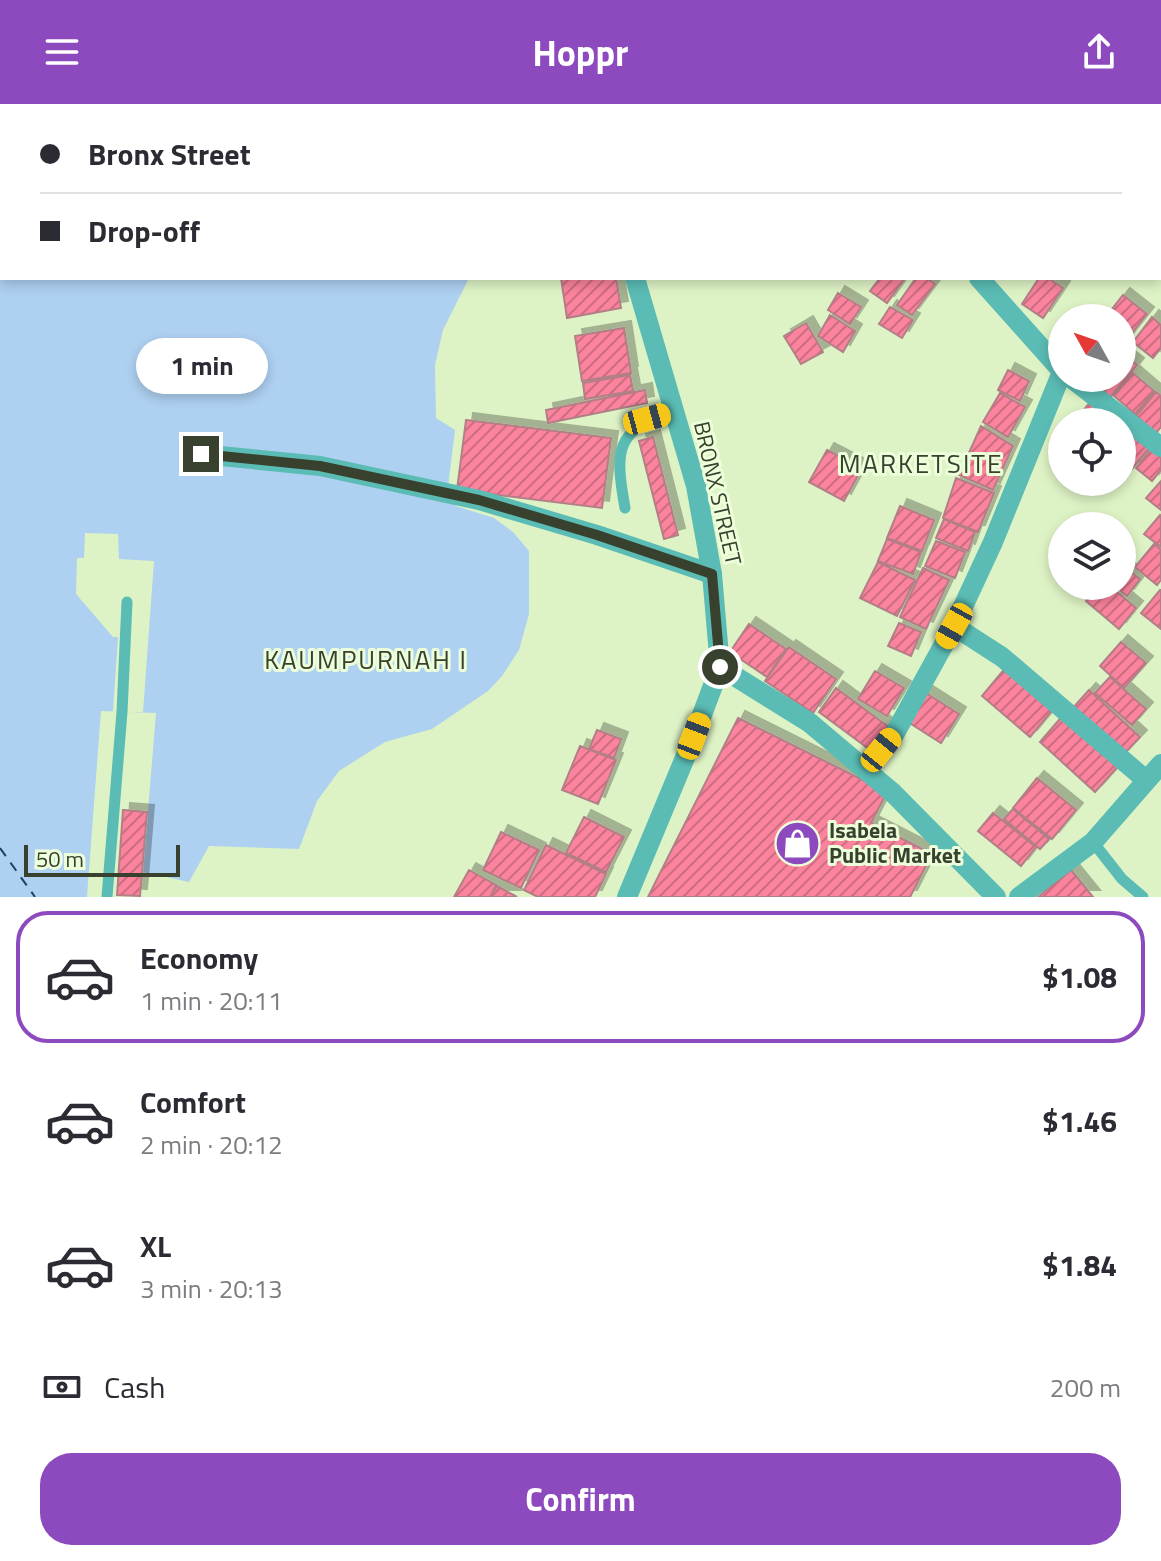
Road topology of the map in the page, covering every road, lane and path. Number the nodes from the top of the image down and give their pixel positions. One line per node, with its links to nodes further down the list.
1 (636, 280): 6 (street, BRONX STREET)
2 (981, 280): 3 (street)
3 (1048, 355)
4 (1054, 392): 12 (street)
5 (1089, 392): 7 (street)
6 (675, 412): 9 (lane); 10 (street, BRONX STREET)
7 (1161, 447)
8 (201, 454): 10 (street)
9 (625, 508)
10 (712, 574): 13 (street, BRONX STREET)
11 (127, 602): 18 (lane)
12 (954, 626): 15 (street); 16 (street)
13 (720, 667): 15 (street); 19 (street, BRONX STREET)
14 (1161, 764): 16 (street)
15 (862, 767): 20 (street)
16 (1146, 780): 17 (street)
17 (1093, 842): 21 (street); 22 (lane)
18 (107, 897)
19 (627, 897)
20 (996, 897)
21 (1019, 897)
22 (1143, 897)

